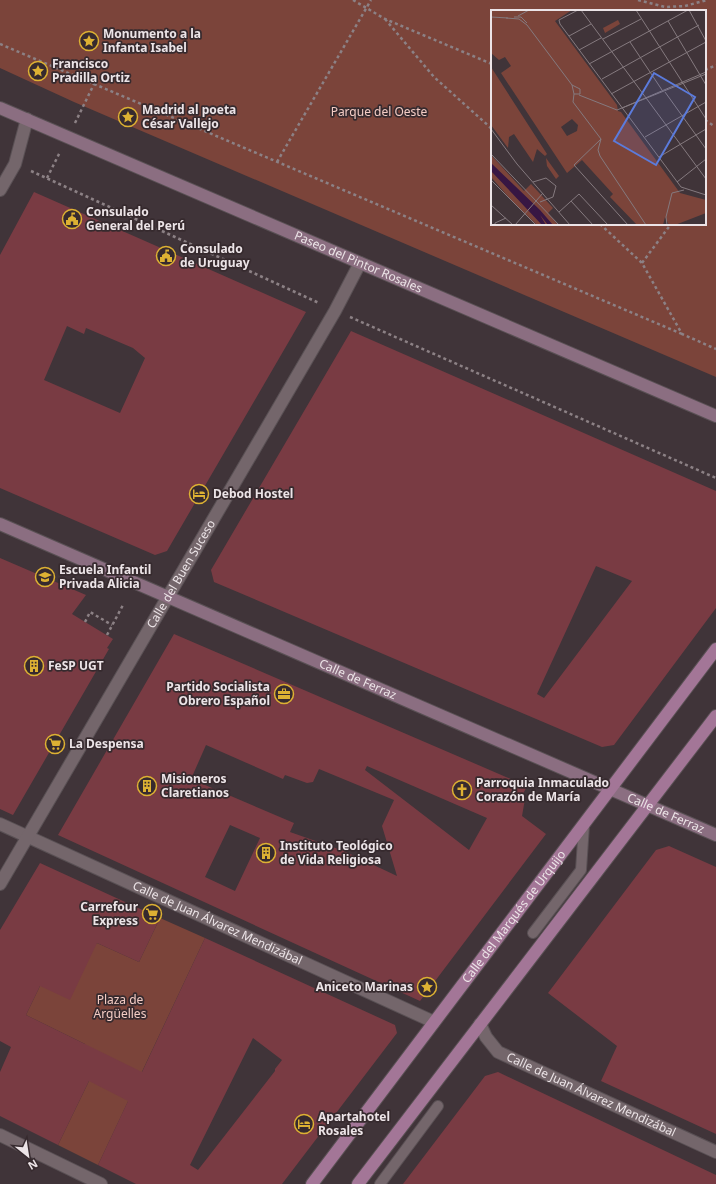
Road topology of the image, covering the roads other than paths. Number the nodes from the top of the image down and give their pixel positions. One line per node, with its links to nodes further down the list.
1 (0, 108): 2 (main road, Paseo del Pintor Rosales)
2 (27, 119): 3 (street); 4 (main road, Paseo del Pintor Rosales)
3 (0, 190)
4 (360, 263): 5 (main road, Paseo del Pintor Rosales); 7 (street, Calle del Buen Suceso)
5 (716, 416)
6 (0, 524): 7 (main road, Calle de Ferraz)
7 (168, 595): 10 (main road, Calle de Ferraz); 15 (street, Calle del Buen Suceso)
8 (716, 649): 10 (main road, Calle del Marqués de Urquijo)
9 (716, 716): 11 (main road)
10 (611, 789): 11 (main road, Calle de Ferraz); 13 (main road, Calle del Marqués de Urquijo)
11 (648, 805): 14 (main road, Calle de Ferraz); 19 (main road)
12 (0, 824): 15 (street, Calle de Juan Álvarez Mendizábal)
13 (584, 825): 17 (lane); 18 (main road, Calle del Marqués de Urquijo)
14 (716, 834)
15 (28, 837): 16 (street, Calle del Buen Suceso); 18 (street, Calle de Juan Álvarez Mendizábal)
16 (0, 884)
17 (532, 933)
18 (434, 1022): 24 (main road, Calle del Marqués de Urquijo)
19 (480, 1024): 22 (street, Calle de Juan Álvarez Mendizábal); 25 (main road)
20 (438, 1106): 26 (lane)
21 (0, 1135): 23 (street)
22 (716, 1152)
23 (101, 1184)
24 (312, 1184)
25 (358, 1184)
26 (380, 1184)

